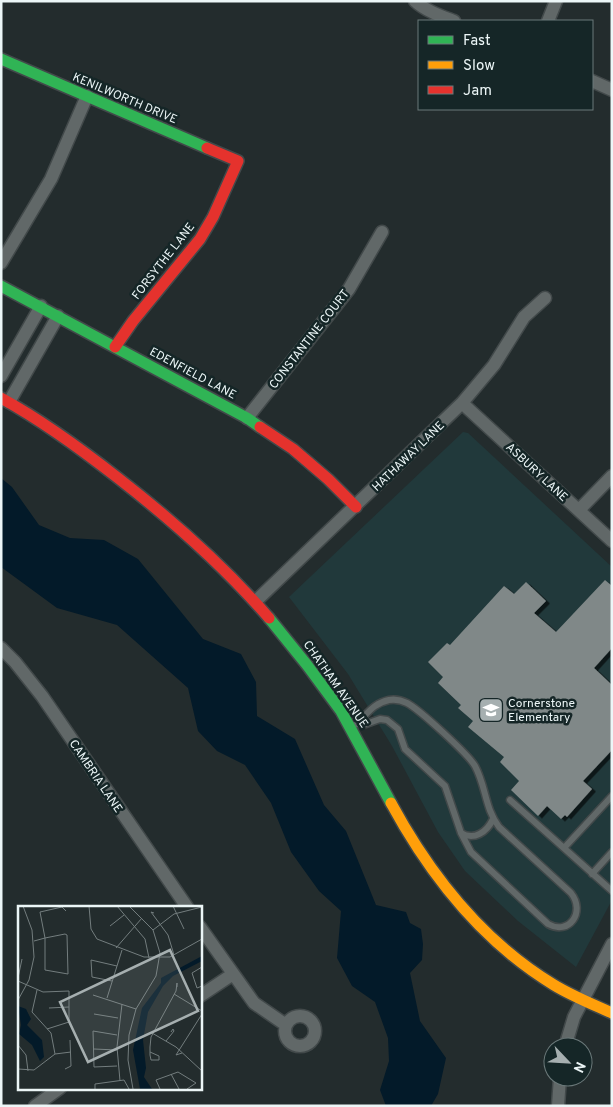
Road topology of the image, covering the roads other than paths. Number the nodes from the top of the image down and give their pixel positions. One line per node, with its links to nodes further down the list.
1 (415, 1): 3 (street)
2 (556, 1): 4 (street)
3 (452, 20)
4 (548, 20)
5 (1, 60): 8 (street, KENILWORTH DRIVE)
6 (593, 81): 7 (street)
7 (612, 90)
8 (87, 96): 9 (street, KENILWORTH DRIVE); 11 (street)
9 (238, 161): 16 (street, FORSYTHE LANE)
10 (382, 232): 20 (street, CONSTANTINE COURT)
11 (1, 263)
12 (1, 286): 14 (street, EDENFIELD LANE)
13 (545, 298): 19 (street, HATHAWAY LANE)
14 (41, 306): 15 (street, EDENFIELD LANE); 17 (street)
15 (58, 316): 16 (street, EDENFIELD LANE); 18 (street)
16 (115, 347): 20 (street, EDENFIELD LANE)
17 (1, 376)
18 (5, 400): 25 (street, CHATHAM AVENUE)
19 (462, 403): 22 (street, HATHAWAY LANE); 23 (street, ASBURY LANE)
20 (247, 418): 22 (street, EDENFIELD LANE)
21 (612, 476): 23 (street)
22 (356, 507): 25 (street, HATHAWAY LANE)
23 (579, 510): 24 (street, ASBURY LANE)
24 (612, 541)
25 (256, 601): 27 (street, CHATHAM AVENUE)
26 (1, 648): 36 (street, CAMBRIA LANE)
27 (354, 726): 30 (lane); 31 (lane); 41 (street, CHATHAM AVENUE)
28 (612, 796): 32 (lane)
29 (510, 800): 32 (lane)
30 (492, 819): 31 (lane); 31 (lane)
31 (461, 833)
32 (564, 848): 34 (lane)
33 (612, 852): 34 (lane)
34 (592, 874): 35 (lane)
35 (612, 891)
36 (185, 906)
37 (201, 928): 39 (street)
38 (612, 944): 41 (street)
39 (232, 974): 40 (street); 43 (street)
40 (201, 995)
41 (582, 1000): 42 (street, CHATHAM AVENUE); 44 (street)
42 (612, 1013)
43 (286, 1024)
44 (568, 1037)
45 (559, 1087): 48 (street)
46 (57, 1090): 47 (street)
47 (35, 1106)
48 (558, 1106)

